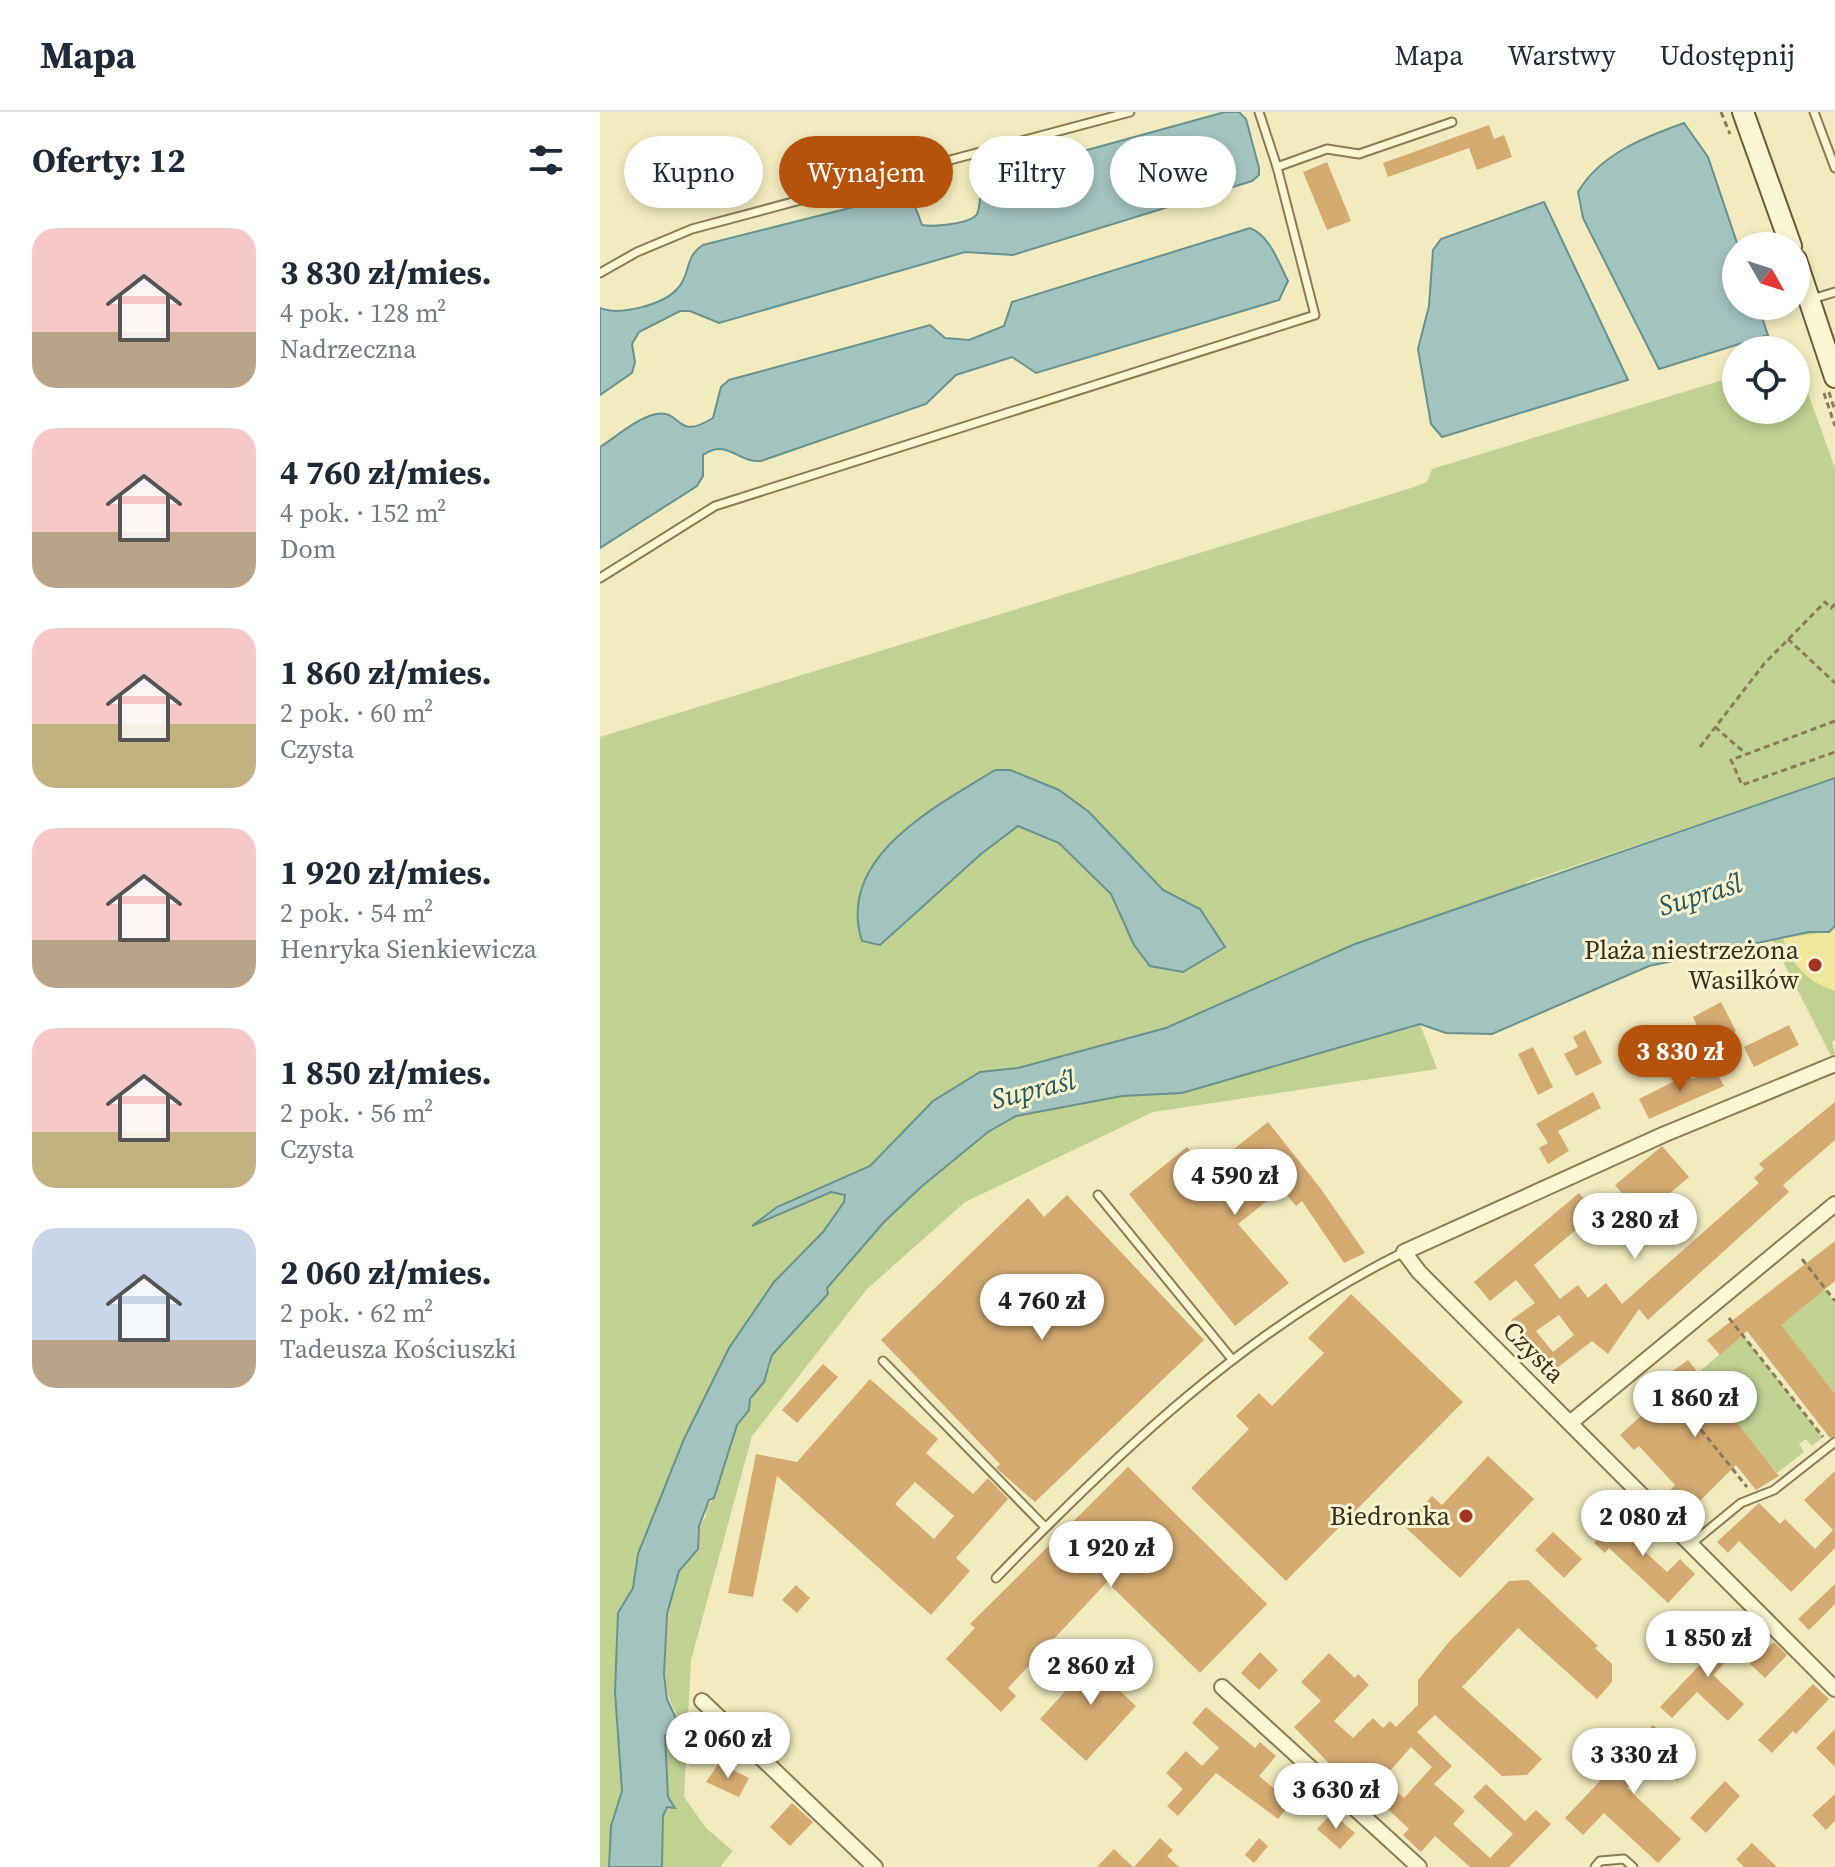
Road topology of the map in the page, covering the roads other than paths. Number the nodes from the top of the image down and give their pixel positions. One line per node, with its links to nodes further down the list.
1 (1130, 112): 9 (lane)
2 (1259, 112): 6 (lane)
3 (1743, 112): 8 (main road)
4 (1814, 112): 7 (lane)
5 (1452, 122): 6 (lane)
6 (1277, 167): 13 (lane)
7 (1835, 168)
8 (1786, 232)
9 (600, 273)
10 (1835, 292): 11 (lane)
11 (1810, 299): 12 (main road)
12 (1835, 377)
13 (600, 578)
14 (1835, 1064): 17 (street)
15 (1098, 1195): 18 (lane)
16 (1835, 1204): 20 (street)
17 (1404, 1252): 18 (lane); 20 (street, Czysta)
18 (1231, 1358): 22 (lane)
19 (883, 1361): 22 (lane)
20 (1570, 1423): 23 (street, Czysta)
21 (1833, 1444): 23 (lane)
22 (1045, 1527): 24 (lane)
23 (1690, 1545): 26 (street, Czysta)
24 (996, 1578)
25 (1222, 1687): 29 (street)
26 (1835, 1689)
27 (702, 1701): 28 (street)
28 (875, 1867)
29 (1419, 1867)
30 (1595, 1867): 31 (lane)
31 (1633, 1867)

